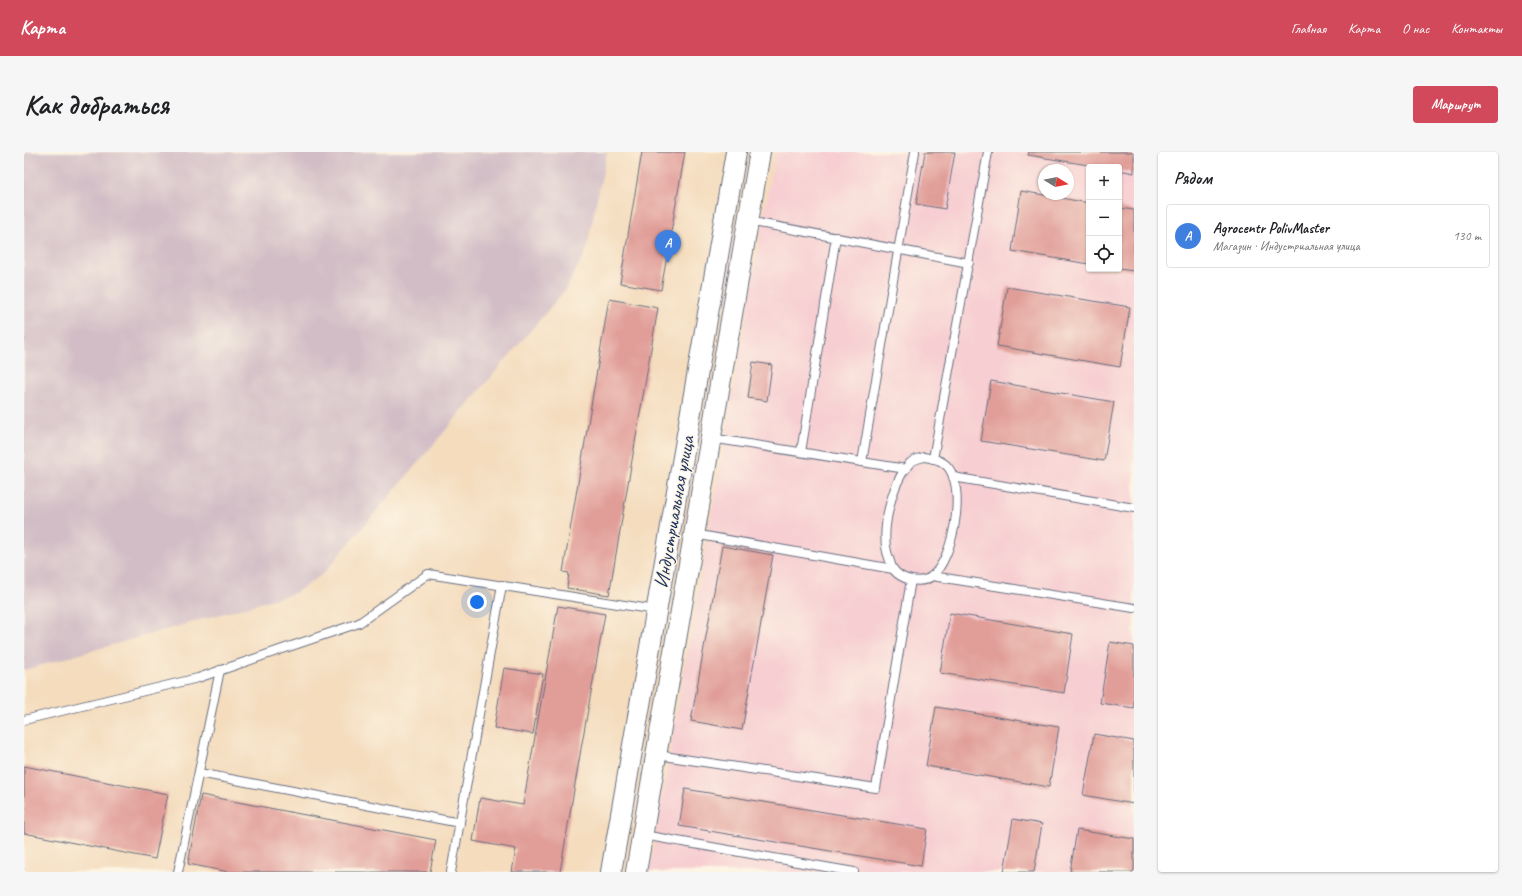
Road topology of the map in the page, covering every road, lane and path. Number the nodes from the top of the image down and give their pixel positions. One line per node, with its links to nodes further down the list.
1 (736, 152): 9 (street, Индустриальная улица)
2 (760, 152): 5 (street, Индустриальная улица)
3 (915, 152): 7 (lane)
4 (988, 152): 8 (lane)
5 (748, 221): 6 (lane); 10 (street, Индустриальная улица)
6 (836, 237): 7 (lane); 11 (lane)
7 (898, 249): 8 (lane); 13 (lane)
8 (969, 262): 12 (lane)
9 (687, 434): 10 (street); 17 (street, Индустриальная улица)
10 (710, 438): 11 (lane); 18 (street, Индустриальная улица)
11 (802, 452): 13 (lane)
12 (933, 459): 14 (lane); 15 (lane)
13 (862, 462): 14 (lane)
14 (906, 469): 19 (lane)
15 (953, 477): 16 (lane); 20 (lane)
16 (1134, 508)
17 (671, 530): 18 (street); 24 (street, Индустриальная улица)
18 (694, 534): 19 (lane); 27 (street, Индустриальная улица)
19 (893, 570): 21 (lane)
20 (932, 576): 21 (lane); 23 (lane)
21 (911, 580): 27 (lane)
22 (502, 585): 24 (lane); 25 (lane); 29 (lane)
23 (1134, 608)
24 (656, 610): 33 (street, Индустриальная улица)
25 (220, 670): 26 (lane); 28 (lane)
26 (24, 720)
27 (656, 755): 30 (street, Индустриальная улица)
28 (199, 773): 29 (lane); 31 (lane)
29 (460, 823): 32 (lane)
30 (642, 835): 34 (street, Индустриальная улица); 35 (lane)
31 (178, 872)
32 (451, 872)
33 (611, 872)
34 (636, 872)
35 (854, 872)

